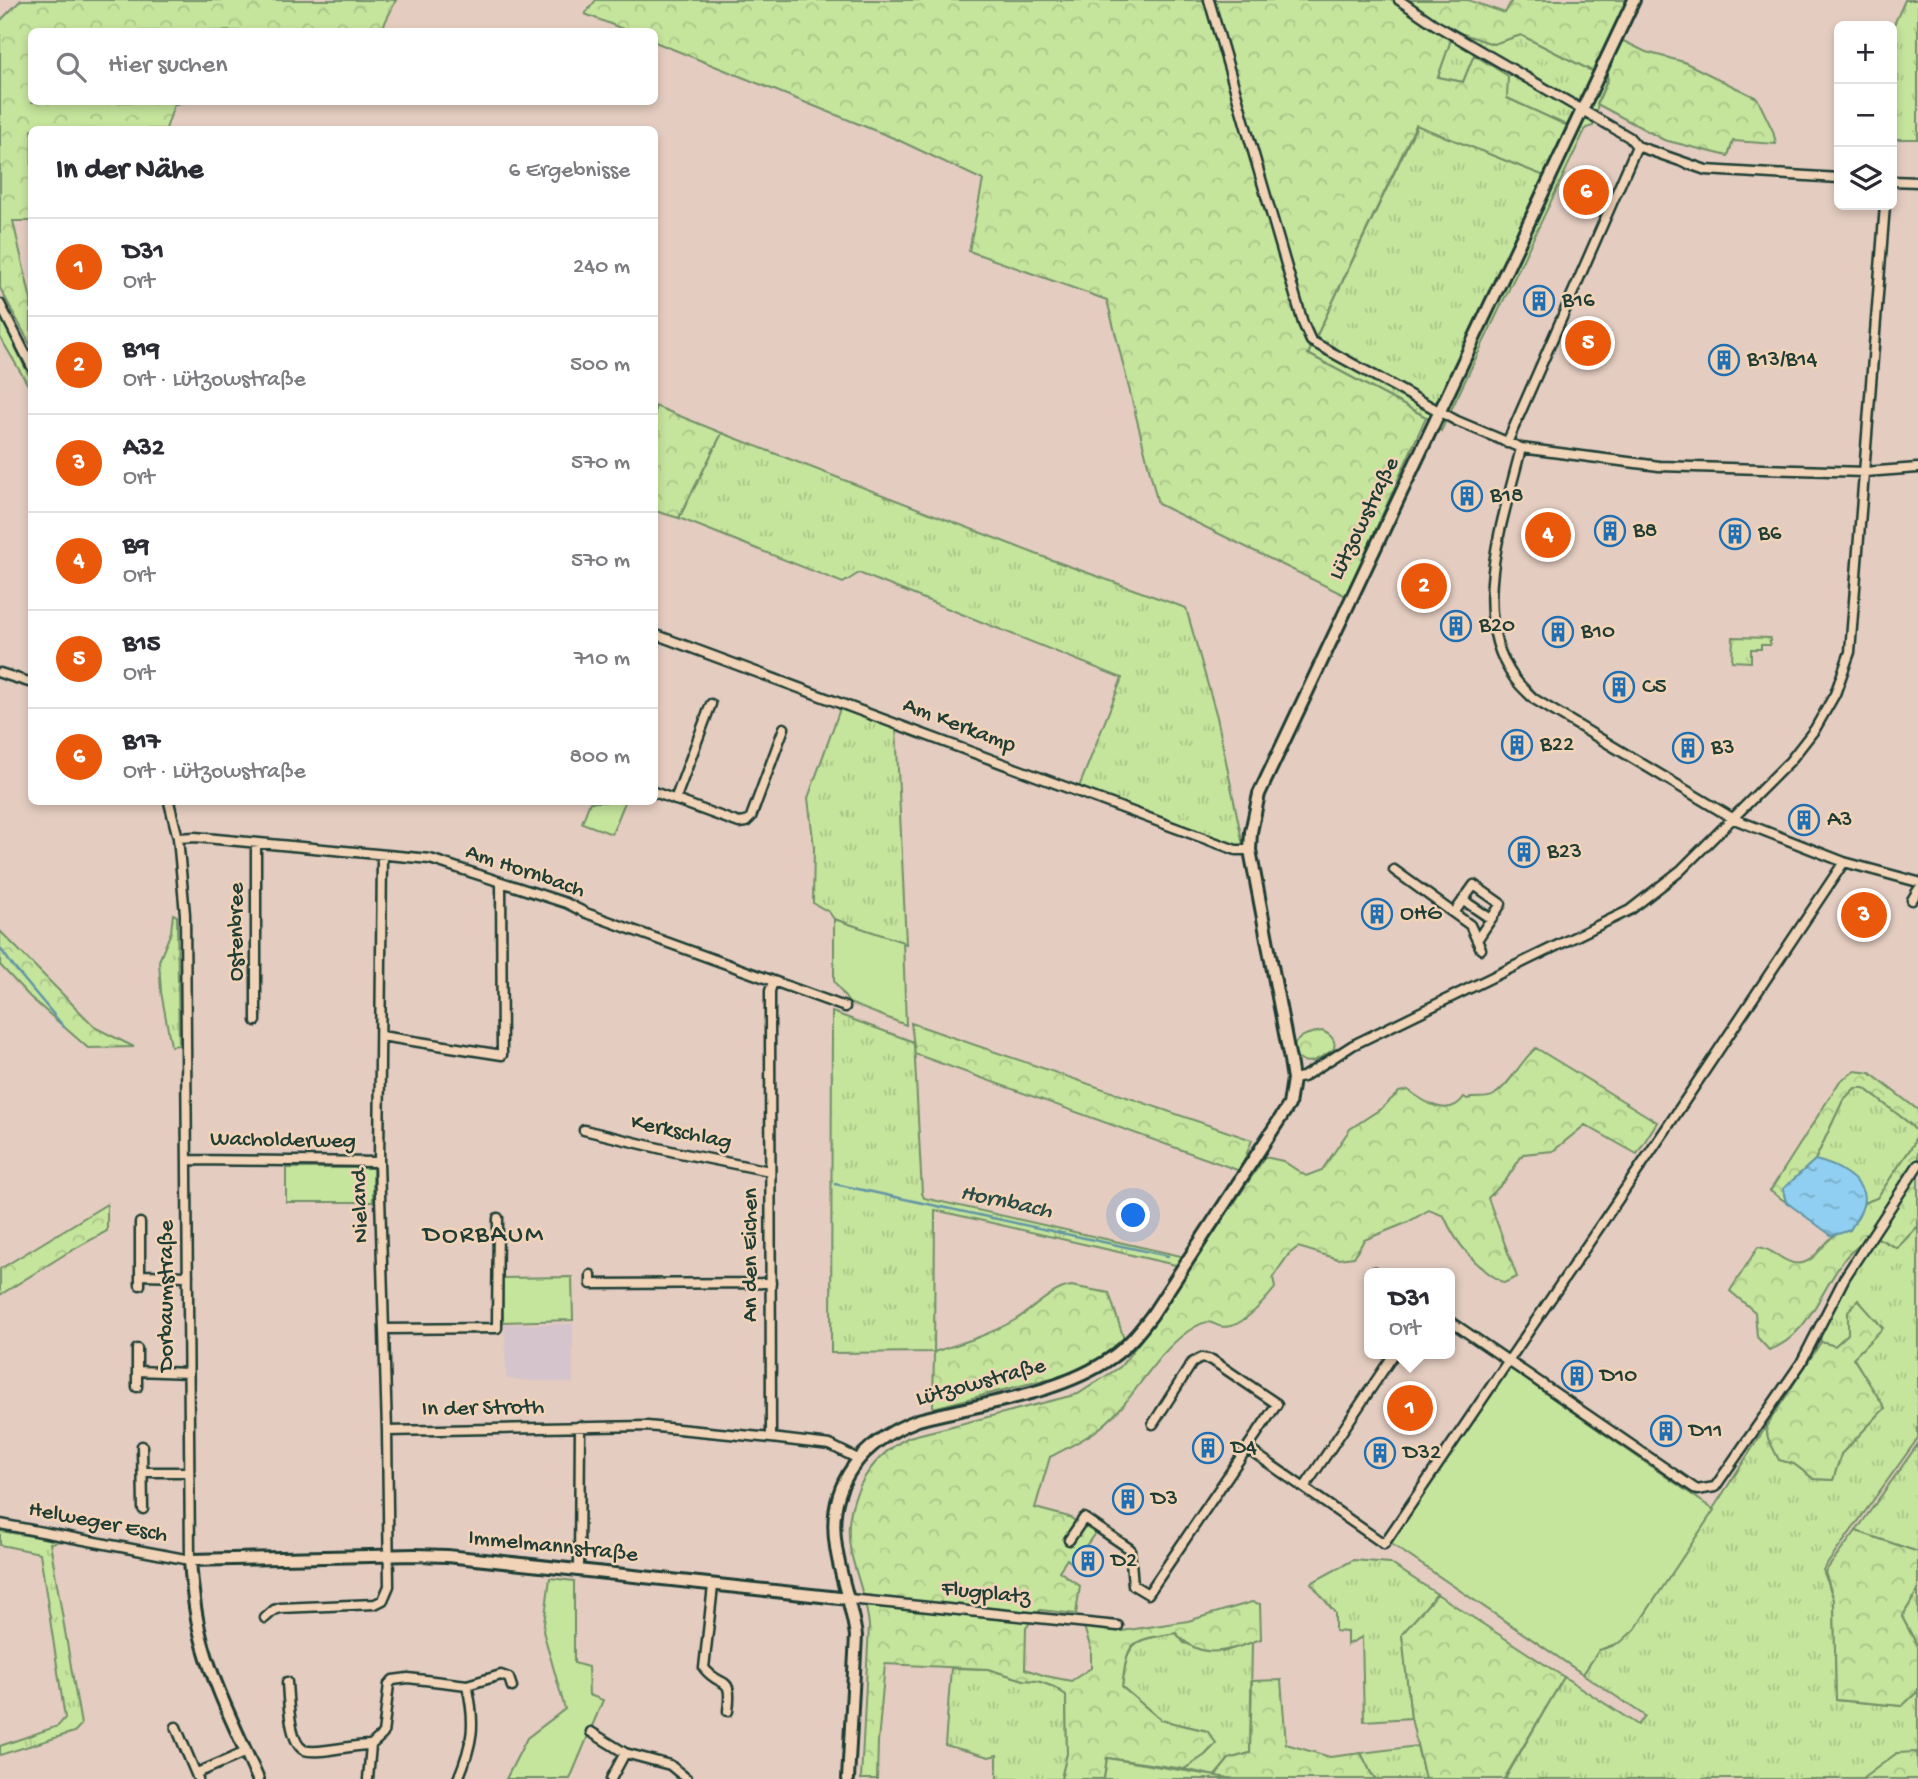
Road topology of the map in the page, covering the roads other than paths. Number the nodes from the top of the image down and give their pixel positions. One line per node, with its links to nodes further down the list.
1 (1209, 0): 12 (street)
2 (1399, 0): 4 (street)
3 (1634, 0): 4 (street, Lützowstraße)
4 (1581, 111): 5 (street); 12 (street, Lützowstraße)
5 (1637, 146): 6 (street); 13 (street)
6 (1834, 178)
7 (1897, 181): 8 (street)
8 (1918, 182)
9 (1885, 210): 16 (street)
10 (0, 304): 11 (street)
11 (28, 360)
12 (1440, 412): 13 (street); 28 (street, Lützowstraße)
13 (1507, 443): 14 (street)
14 (1521, 448): 16 (street); 25 (street)
15 (1918, 468): 16 (street)
16 (1865, 472): 25 (street)
17 (658, 635): 28 (street, Am Kerkamp)
18 (0, 673): 19 (street)
19 (28, 683)
20 (711, 704): 23 (street)
21 (783, 728): 23 (street)
22 (658, 794): 23 (street)
23 (675, 800)
24 (170, 805): 26 (street, Dorbaumstraße)
25 (1734, 819): 30 (street); 45 (street)
26 (178, 838): 27 (street, Am Hornbach); 47 (street, Dorbaumstraße)
27 (256, 844): 29 (street, Am Hornbach); 43 (street, Ostenbree)
28 (1250, 850): 45 (street, Lützowstraße)
29 (382, 856): 32 (street, Am Hornbach); 44 (street, Nieland)
30 (1844, 862): 33 (street); 62 (street)
31 (1394, 870): 37 (street)
32 (501, 882): 41 (street, Am Hornbach); 44 (street)
33 (1918, 882)
34 (1918, 890): 36 (street)
35 (1463, 900): 37 (street); 38 (street); 38 (street)
36 (1912, 900)
37 (1454, 913): 39 (street)
38 (1491, 919): 39 (street)
39 (1476, 940): 40 (street)
40 (1482, 949)
41 (773, 982): 42 (street, Am Hornbach); 50 (street, An den Eichen)
42 (845, 1007)
43 (257, 1021)
44 (382, 1036): 48 (street, Nieland)
45 (1293, 1079): 72 (street, Lützowstraße)
46 (583, 1130): 50 (street, Kerkschlag)
47 (187, 1160): 48 (street, Wacholderweg); 55 (street, Dorbaumstraße)
48 (379, 1162): 59 (street, Nieland)
49 (1918, 1165): 62 (street)
50 (770, 1171): 56 (street, An den Eichen)
51 (498, 1218): 59 (street)
52 (140, 1223): 53 (street)
53 (140, 1275): 55 (street); 57 (street)
54 (591, 1275): 56 (street)
55 (188, 1276): 64 (street, Dorbaumstraße)
56 (771, 1283): 69 (street, An den Eichen)
57 (140, 1285)
58 (1455, 1324): 62 (street)
59 (384, 1329): 68 (street, Nieland)
60 (137, 1349): 63 (street)
61 (1391, 1359): 75 (street)
62 (1508, 1360): 75 (street)
63 (137, 1371): 64 (street); 65 (street)
64 (188, 1373): 74 (street, Dorbaumstraße)
65 (137, 1387)
66 (1153, 1424): 71 (street)
67 (580, 1426): 68 (street, In der Stroth); 69 (street, In der Stroth); 81 (street)
68 (387, 1431): 79 (street, Nieland)
69 (771, 1438): 72 (street)
70 (142, 1446): 73 (street)
71 (1247, 1448): 75 (street); 78 (street)
72 (858, 1459): 83 (street, Lützowstraße)
73 (143, 1472): 74 (street); 76 (street)
74 (189, 1472): 80 (street, Dorbaumstraße)
75 (1304, 1488)
76 (143, 1509)
77 (0, 1524): 80 (street, Helweger Esch)
78 (1069, 1540)
79 (387, 1556): 80 (street, Immelmannstraße); 81 (street, Immelmannstraße); 84 (street)
80 (190, 1560): 93 (street, Dorbaumstraße)
81 (579, 1571): 82 (street, Immelmannstraße)
82 (713, 1586): 83 (street, Immelmannstraße); 89 (street)
83 (849, 1599): 85 (street, Flugplatz); 101 (street, Lützowstraße)
84 (265, 1618)
85 (1118, 1626)
86 (287, 1682): 92 (street)
87 (467, 1685): 88 (street); 92 (street); 98 (street)
88 (512, 1687)
89 (728, 1711)
90 (176, 1727): 95 (street)
91 (591, 1732): 94 (street)
92 (371, 1745): 97 (street)
93 (246, 1752): 95 (street); 96 (street, Dorbaumstraße)
94 (625, 1754): 99 (street); 100 (street)
95 (198, 1776)
96 (258, 1779)
97 (368, 1779)
98 (458, 1779)
99 (611, 1779)
100 (687, 1779)
101 (848, 1779)

